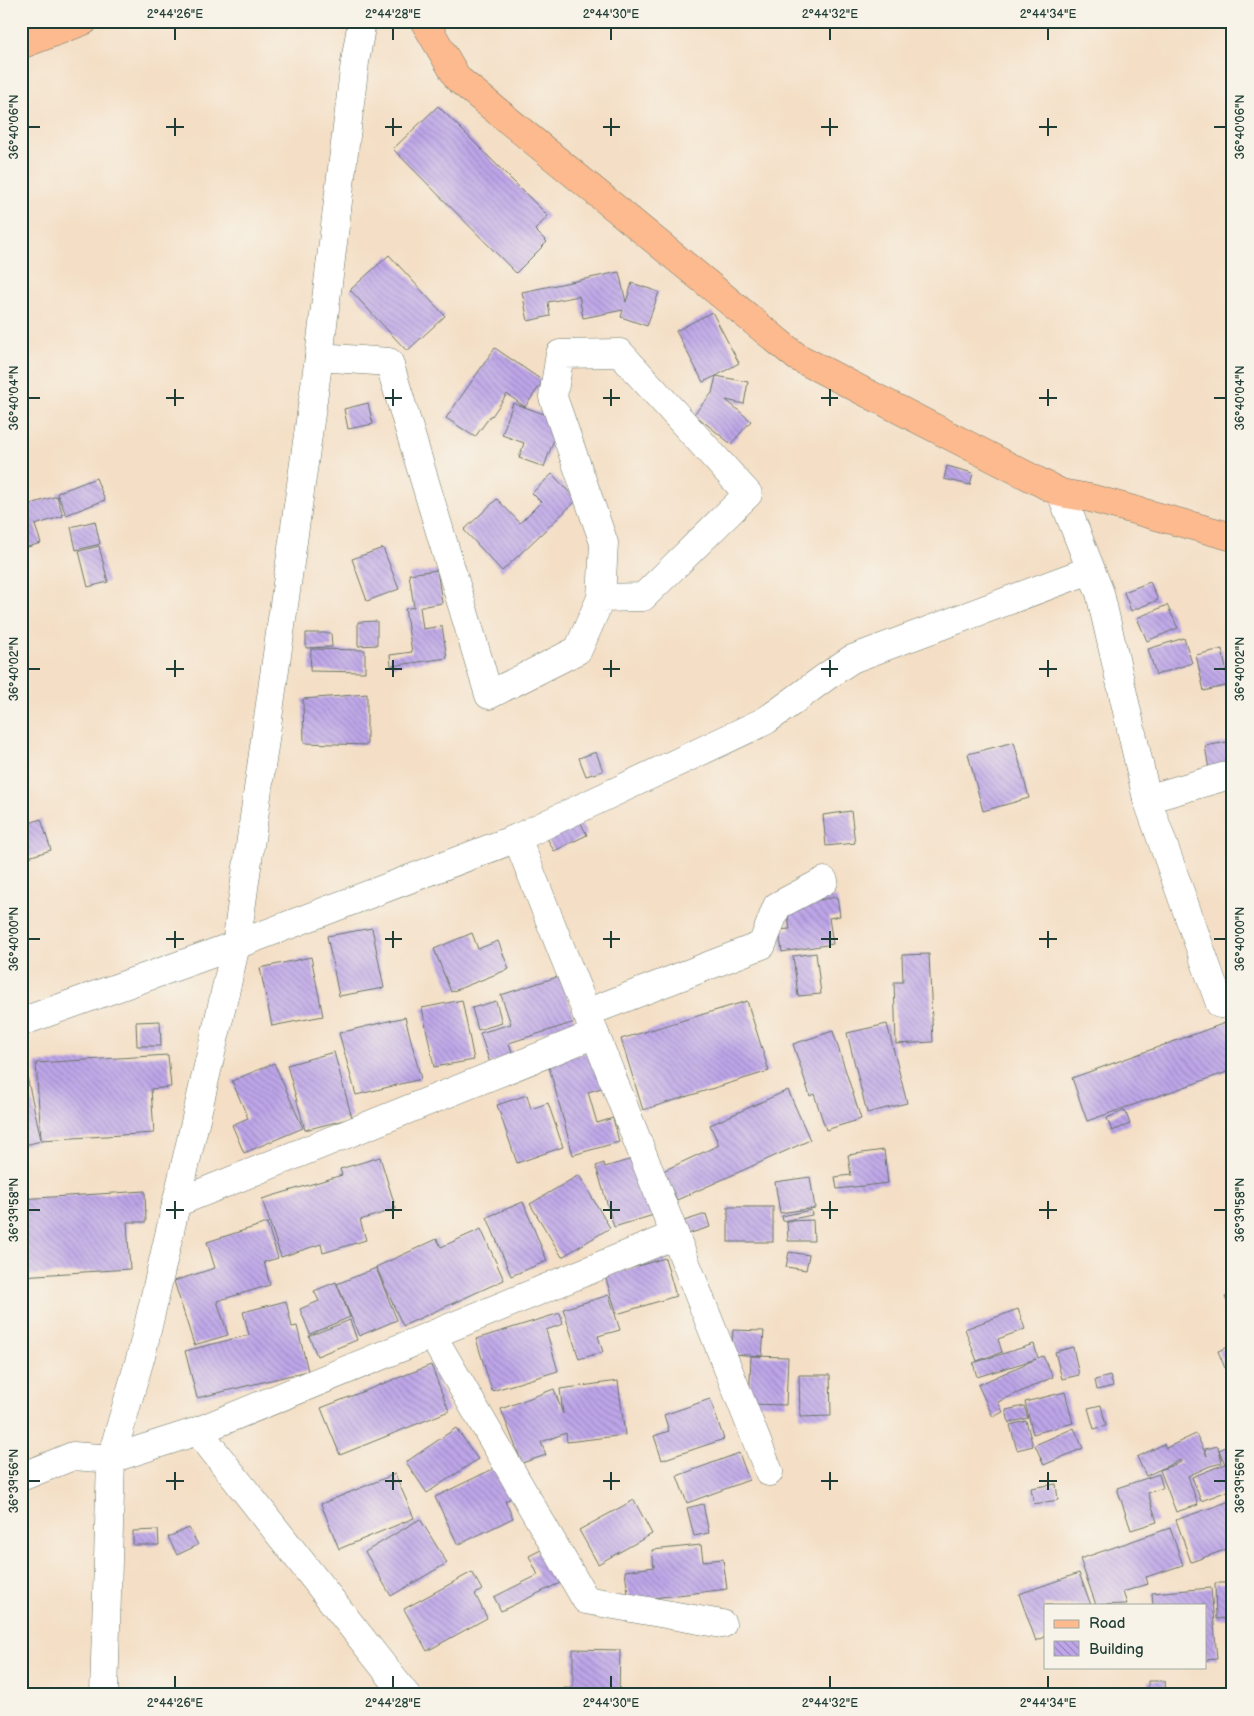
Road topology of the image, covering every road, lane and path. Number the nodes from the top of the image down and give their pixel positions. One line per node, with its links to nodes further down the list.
1 (84, 21): 4 (main road)
2 (362, 21): 5 (street)
3 (424, 21): 6 (main road)
4 (21, 45)
5 (319, 357): 9 (street); 14 (street)
6 (1060, 493): 7 (main road); 8 (street)
7 (1233, 537)
8 (1090, 570): 11 (street); 12 (street)
9 (601, 598): 9 (street)
10 (1233, 774): 11 (street)
11 (1147, 799): 15 (street)
12 (517, 838): 14 (street); 17 (street)
13 (824, 881): 17 (street)
14 (236, 945): 16 (street); 18 (street)
15 (1220, 1004)
16 (21, 1022)
17 (591, 1023): 18 (street); 19 (street)
18 (176, 1204): 22 (street)
19 (675, 1235): 20 (street); 23 (street)
20 (432, 1335): 21 (street); 25 (street)
21 (198, 1431): 22 (street); 27 (street)
22 (111, 1459): 24 (street); 26 (street)
23 (769, 1472)
24 (21, 1477)
25 (722, 1624)
26 (104, 1695)
27 (406, 1695)

